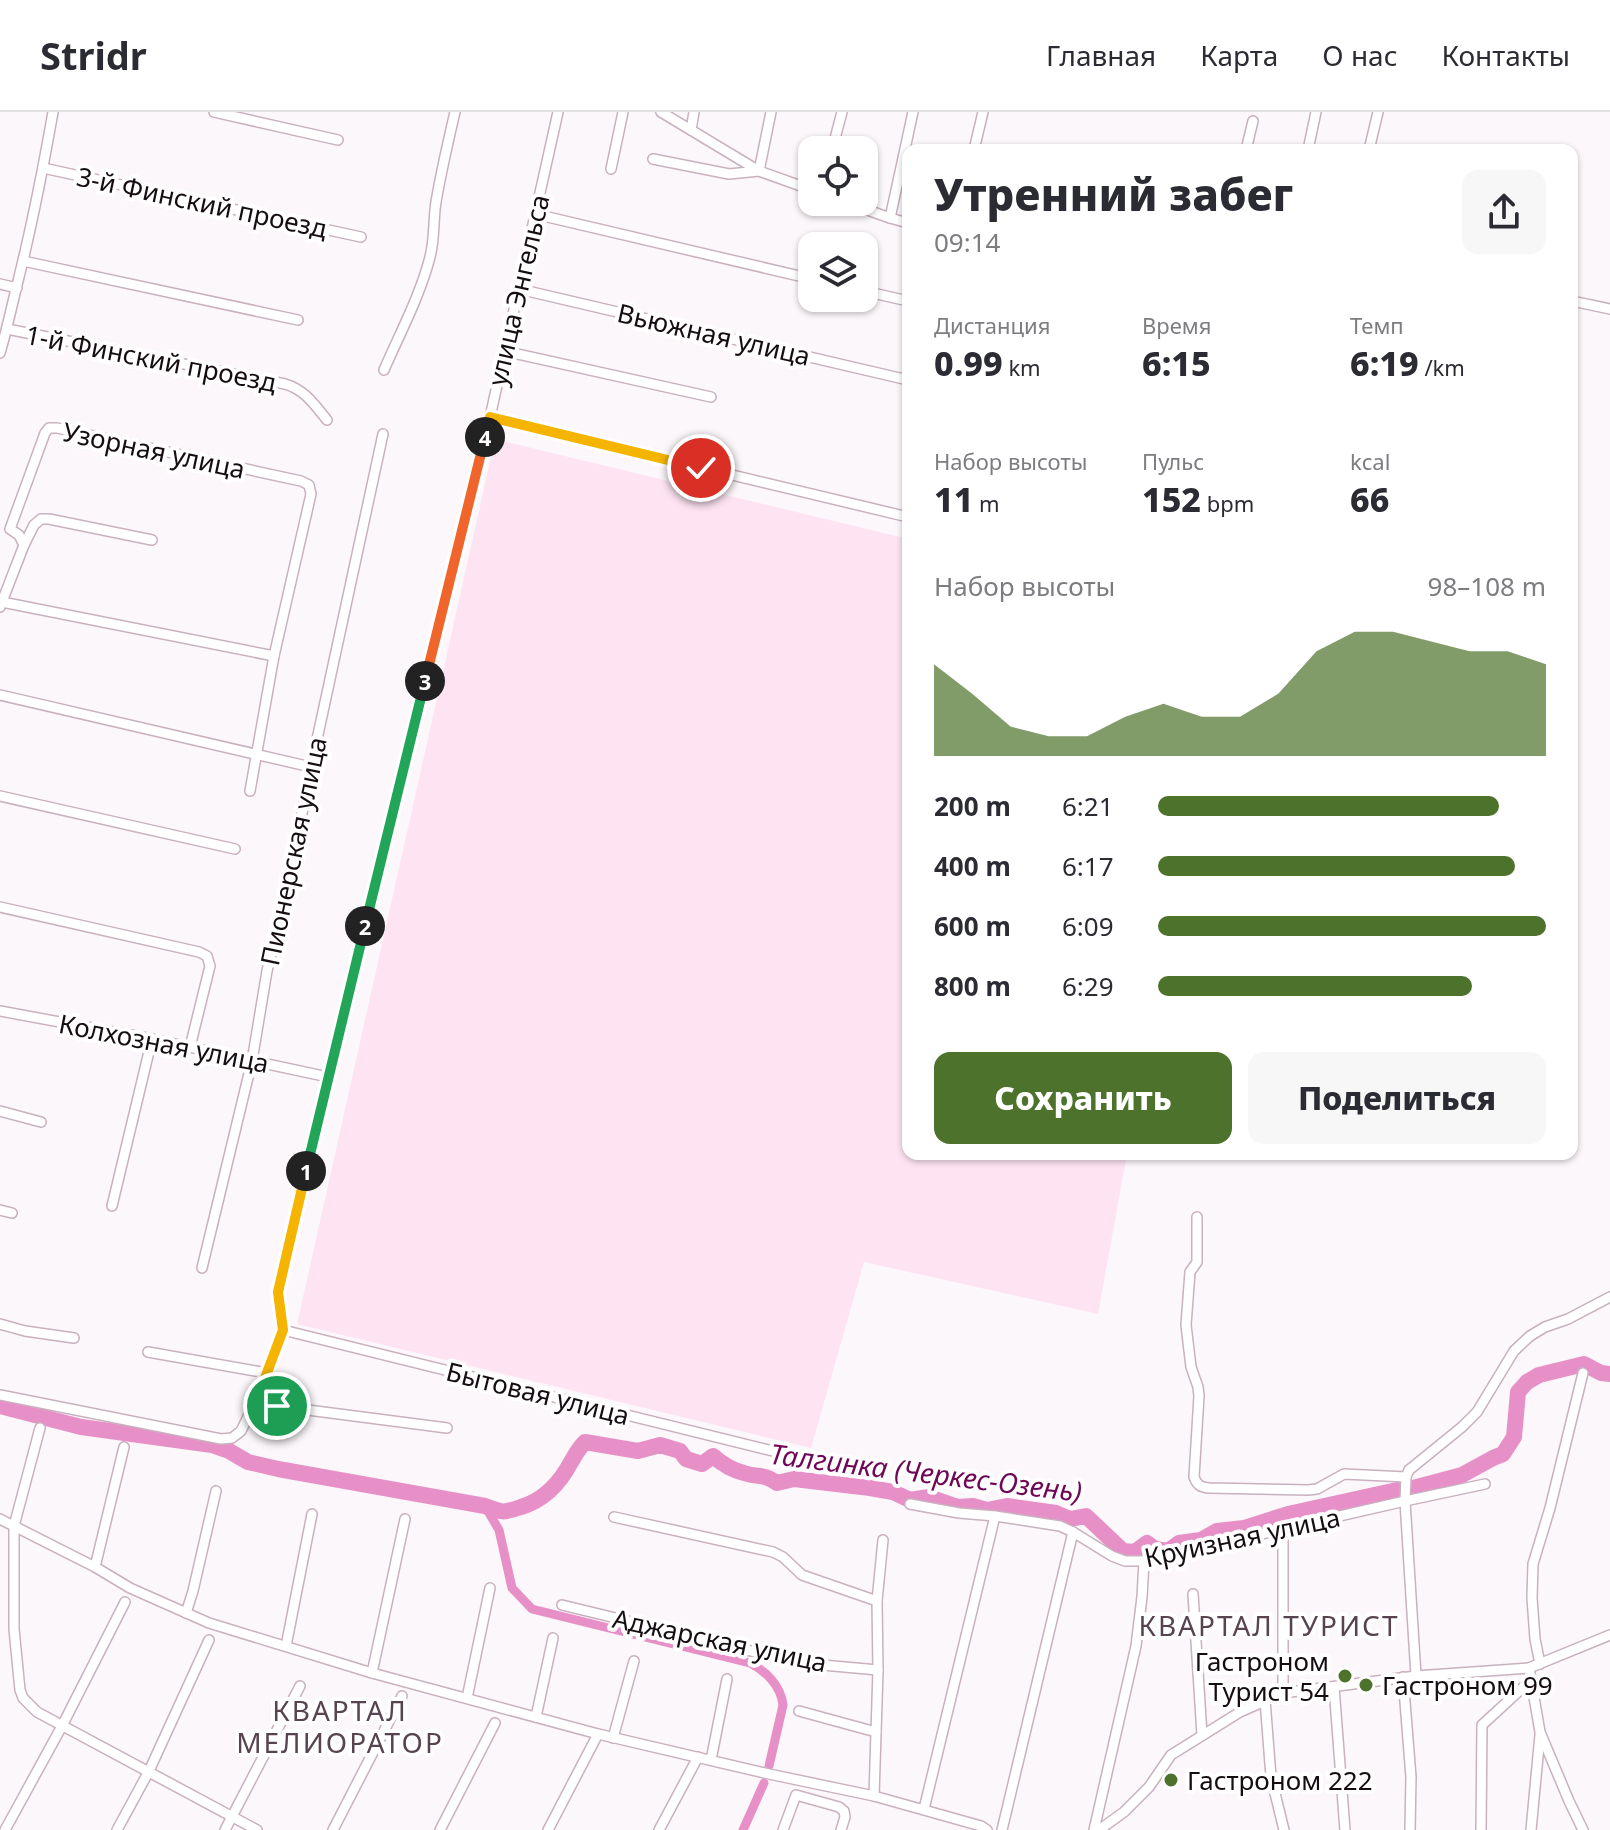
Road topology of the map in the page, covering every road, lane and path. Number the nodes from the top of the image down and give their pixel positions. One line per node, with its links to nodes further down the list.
1 (53, 112): 25 (street)
2 (214, 112): 17 (street)
3 (455, 112): 47 (street)
4 (558, 112): 29 (street, улица Энгельса)
5 (623, 112): 26 (street)
6 (661, 112): 15 (street)
7 (694, 112): 15 (street)
8 (771, 112): 27 (street)
9 (842, 112): 16 (street)
10 (913, 112): 18 (street)
11 (983, 112): 19 (street)
12 (1316, 112): 21 (street)
13 (1378, 112): 22 (street)
14 (1253, 121): 20 (street)
15 (691, 130): 27 (street)
16 (836, 136)
17 (338, 140)
18 (906, 144)
19 (975, 144)
20 (1247, 144)
21 (1309, 144)
22 (1370, 144)
23 (653, 159): 27 (street)
24 (902, 163): 31 (street)
25 (43, 168): 33 (street, 3-й Финский проезд); 34 (street)
26 (611, 169)
27 (759, 171): 28 (street)
28 (798, 185)
29 (535, 214): 35 (street); 38 (street, улица Энгельса)
30 (878, 214): 31 (street)
31 (890, 218): 32 (street)
32 (902, 221)
33 (361, 237)
34 (23, 261): 37 (street); 43 (street)
35 (798, 276)
36 (0, 284): 37 (street)
37 (17, 288): 44 (street)
38 (519, 289): 45 (street, улица Энгельса); 48 (street, Вьюжная улица)
39 (878, 294): 40 (street)
40 (902, 300)
41 (1578, 302): 42 (street)
42 (1610, 309)
43 (298, 320)
44 (7, 329): 46 (street); 51 (street, 1-й Финский проезд)
45 (504, 351): 49 (street); 50 (street, улица Энгельса)
46 (0, 353)
47 (384, 370)
48 (902, 379)
49 (711, 397)
50 (490, 417): 53 (street); 70 (street, улица Энгельса)
51 (327, 420)
52 (383, 434): 61 (street, Пионерская улица)
53 (902, 516)
54 (5, 527): 56 (street, Узорная улица); 58 (street, Узорная улица)
55 (152, 540): 56 (street)
56 (24, 545): 57 (street)
57 (1, 604): 58 (street)
58 (274, 656): 60 (street)
59 (0, 695): 60 (street)
60 (257, 755): 61 (street); 62 (street)
61 (311, 767): 69 (street, Пионерская улица)
62 (250, 791)
63 (0, 796): 64 (street)
64 (235, 849)
65 (0, 907): 68 (street)
66 (0, 1011): 67 (street, Колхозная улица)
67 (152, 1039): 68 (street, Колхозная улица); 73 (street)
68 (190, 1047): 69 (street, Колхозная улица)
69 (252, 1061): 70 (street, Колхозная улица); 77 (street, Пионерская улица)
70 (328, 1077): 80 (street, улица Энгельса)
71 (0, 1111): 72 (street)
72 (41, 1122)
73 (112, 1206)
74 (0, 1210): 75 (street)
75 (12, 1213)
76 (1197, 1217): 91 (street)
77 (202, 1268)
78 (1610, 1297): 91 (street)
79 (0, 1324): 81 (street)
80 (283, 1330): 83 (street, улица Энгельса); 90 (street, Бытовая улица)
81 (74, 1338)
82 (148, 1352): 83 (street)
83 (267, 1373): 85 (street, улица Энгельса)
84 (1583, 1373): 118 (street)
85 (259, 1394): 86 (street, улица Энгельса); 88 (street)
86 (0, 1395)
87 (40, 1428): 101 (street)
88 (447, 1428)
89 (124, 1447): 106 (street)
90 (793, 1456)
91 (1406, 1477): 94 (street)
92 (1485, 1484): 94 (street, Круизная улица)
93 (216, 1491): 112 (street)
94 (1405, 1501): 102 (street, Круизная улица); 122 (street)
95 (910, 1504): 97 (street, Круизная улица)
96 (312, 1514): 116 (street)
97 (995, 1516): 103 (street, Круизная улица); 147 (street)
98 (614, 1517): 109 (street)
99 (0, 1519): 101 (street)
100 (405, 1519): 121 (street)
101 (14, 1526): 106 (street); 135 (street)
102 (1283, 1529): 105 (street, Круизная улица); 128 (street)
103 (1073, 1532): 105 (street, Круизная улица); 160 (street)
104 (883, 1540): 109 (street)
105 (1144, 1561): 161 (street)
106 (95, 1567): 112 (street)
107 (490, 1588): 130 (street)
108 (1193, 1594): 139 (street)
109 (877, 1601): 120 (street)
110 (125, 1602): 135 (street)
111 (562, 1605): 120 (street, Аджарская улица)
112 (186, 1613): 116 (street)
113 (1610, 1635): 118 (street)
114 (553, 1638): 133 (street)
115 (209, 1640): 143 (street)
116 (286, 1646): 121 (street)
117 (634, 1661): 140 (street)
118 (1540, 1664): 119 (street)
119 (1529, 1668): 122 (street); 125 (street)
120 (878, 1670): 136 (street)
121 (372, 1673): 130 (street)
122 (1416, 1676): 123 (street)
123 (1403, 1677): 127 (street); 164 (street)
124 (727, 1679): 142 (street)
125 (1531, 1680): 137 (street); 165 (street)
126 (300, 1686): 148 (street)
127 (1334, 1687): 128 (street); 163 (street)
128 (1283, 1693): 131 (street)
129 (402, 1696): 153 (street)
130 (467, 1698): 133 (street)
131 (1265, 1700): 139 (street); 162 (street)
132 (799, 1711): 136 (street)
133 (536, 1717): 138 (street)
134 (495, 1723): 154 (street)
135 (62, 1726): 143 (street); 149 (street)
136 (876, 1732): 146 (street)
137 (1540, 1732): 166 (street); 167 (street)
138 (598, 1734): 140 (street); 155 (street)
139 (1202, 1735): 161 (street)
140 (613, 1738): 141 (street)
141 (698, 1757): 142 (street); 156 (street)
142 (711, 1760): 144 (street)
143 (149, 1771): 148 (street); 150 (street)
144 (801, 1781): 145 (street); 146 (street)
145 (796, 1795): 157 (street); 158 (street)
146 (874, 1796): 147 (street)
147 (924, 1809): 159 (street)
148 (232, 1816): 151 (street); 152 (street)
149 (5, 1830)
150 (117, 1830)
151 (225, 1830)
152 (257, 1830)
153 (333, 1830)
154 (440, 1830)
155 (548, 1830)
156 (659, 1830)
157 (783, 1830)
158 (841, 1830)
159 (987, 1830)
160 (1002, 1830)
161 (1096, 1830)
162 (1284, 1830)
163 (1345, 1830)
164 (1410, 1830)
165 (1481, 1830)
166 (1531, 1830)
167 (1583, 1830)

